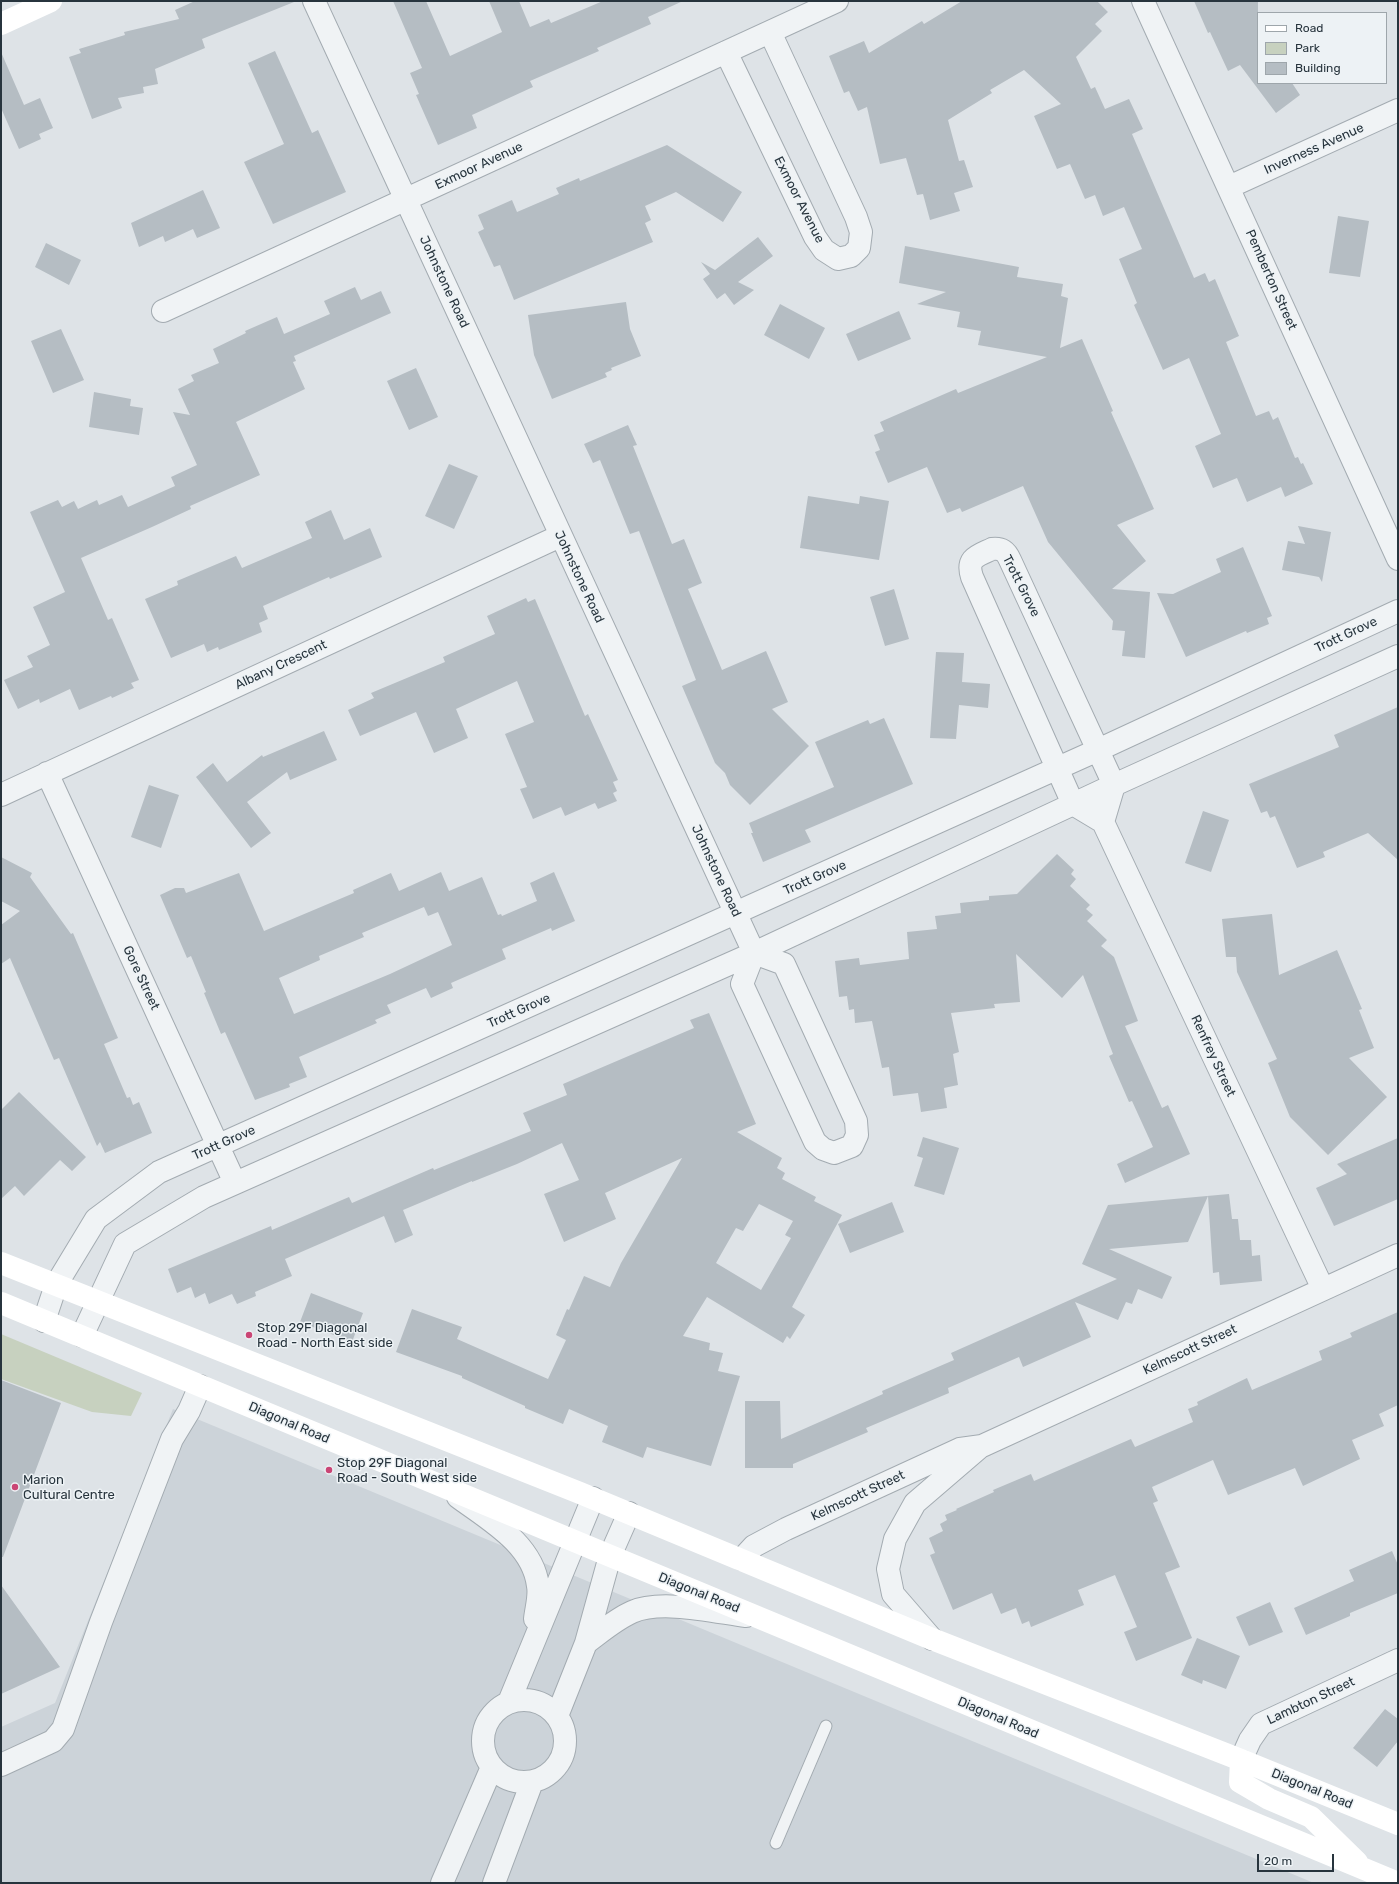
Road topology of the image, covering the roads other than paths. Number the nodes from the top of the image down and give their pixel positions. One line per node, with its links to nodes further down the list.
1 (51, 1): 5 (main road)
2 (314, 1): 10 (street, Johnstone Road)
3 (837, 1): 6 (street, Exmoor Avenue)
4 (1143, 1): 9 (street, Pemberton Street)
5 (1, 24)
6 (770, 32): 7 (street, Exmoor Avenue); 7 (street, Exmoor Avenue)
7 (726, 52): 10 (street, Exmoor Avenue)
8 (1398, 110): 9 (street, Inverness Avenue)
9 (1229, 187): 13 (street, Pemberton Street)
10 (406, 199): 11 (street); 12 (street, Johnstone Road)
11 (163, 310)
12 (560, 536): 18 (street, Albany Crescent); 23 (street, Johnstone Road)
13 (1398, 559)
14 (1398, 611): 16 (street, Trott Grove)
15 (1398, 656): 19 (street)
16 (1098, 750): 17 (street, Trott Grove); 17 (street, Trott Grove); 19 (street, Trott Grove)
17 (1055, 768): 21 (street, Trott Grove); 23 (street, Trott Grove)
18 (47, 773): 20 (street, Albany Crescent); 25 (street, Gore Street)
19 (1114, 785): 21 (street); 22 (street)
20 (1, 795)
21 (1073, 804): 22 (street); 24 (street)
22 (1103, 822): 30 (street, Renfrey Street)
23 (736, 914): 24 (street, Johnstone Road); 25 (street, Trott Grove)
24 (754, 953): 24 (street); 26 (street)
25 (218, 1146): 26 (street, Gore Street); 29 (street, Trott Grove)
26 (235, 1183): 31 (street)
27 (1398, 1255): 30 (street, Kelmscott Street)
28 (1, 1263): 29 (main road, Diagonal Road)
29 (56, 1285): 31 (main road, Diagonal Road); 33 (street, Trott Grove)
30 (1324, 1289): 36 (street, Kelmscott Street)
31 (98, 1300): 34 (street); 38 (main road, Diagonal Road)
32 (1, 1303): 33 (main road, Diagonal Road)
33 (44, 1321): 34 (main road, Diagonal Road)
34 (82, 1336): 35 (main road, Diagonal Road)
35 (200, 1386): 37 (main road, Diagonal Road); 52 (street)
36 (982, 1446): 42 (street, Kelmscott Street); 44 (street, Kelmscott Street)
37 (442, 1487): 40 (main road, Diagonal Road); 46 (street)
38 (593, 1498): 39 (main road, Diagonal Road); 40 (street)
39 (629, 1513): 41 (street); 42 (main road, Diagonal Road)
40 (575, 1542): 41 (main road, Diagonal Road); 46 (street)
41 (610, 1556): 43 (main road, Diagonal Road); 45 (street)
42 (742, 1560): 44 (main road, Diagonal Road)
43 (759, 1618): 45 (street); 59 (main road, Diagonal Road)
44 (932, 1639): 51 (main road, Diagonal Road)
45 (586, 1643): 49 (street)
46 (531, 1648): 48 (street)
47 (1398, 1660): 51 (street, Lambton Street)
48 (509, 1702): 49 (street); 53 (street)
49 (557, 1716): 54 (street)
50 (826, 1726): 57 (lane)
51 (1241, 1760): 55 (main road, Diagonal Road); 59 (main road)
52 (1, 1765)
53 (492, 1767): 54 (street); 56 (street)
54 (532, 1782): 58 (street)
55 (1398, 1824)
56 (461, 1838): 60 (street); 61 (lane)
57 (776, 1843)
58 (508, 1846): 62 (lane); 63 (street)
59 (1367, 1871): 64 (main road, Diagonal Road)
60 (442, 1883)
61 (454, 1883)
62 (483, 1883)
63 (494, 1883)
64 (1398, 1883)

